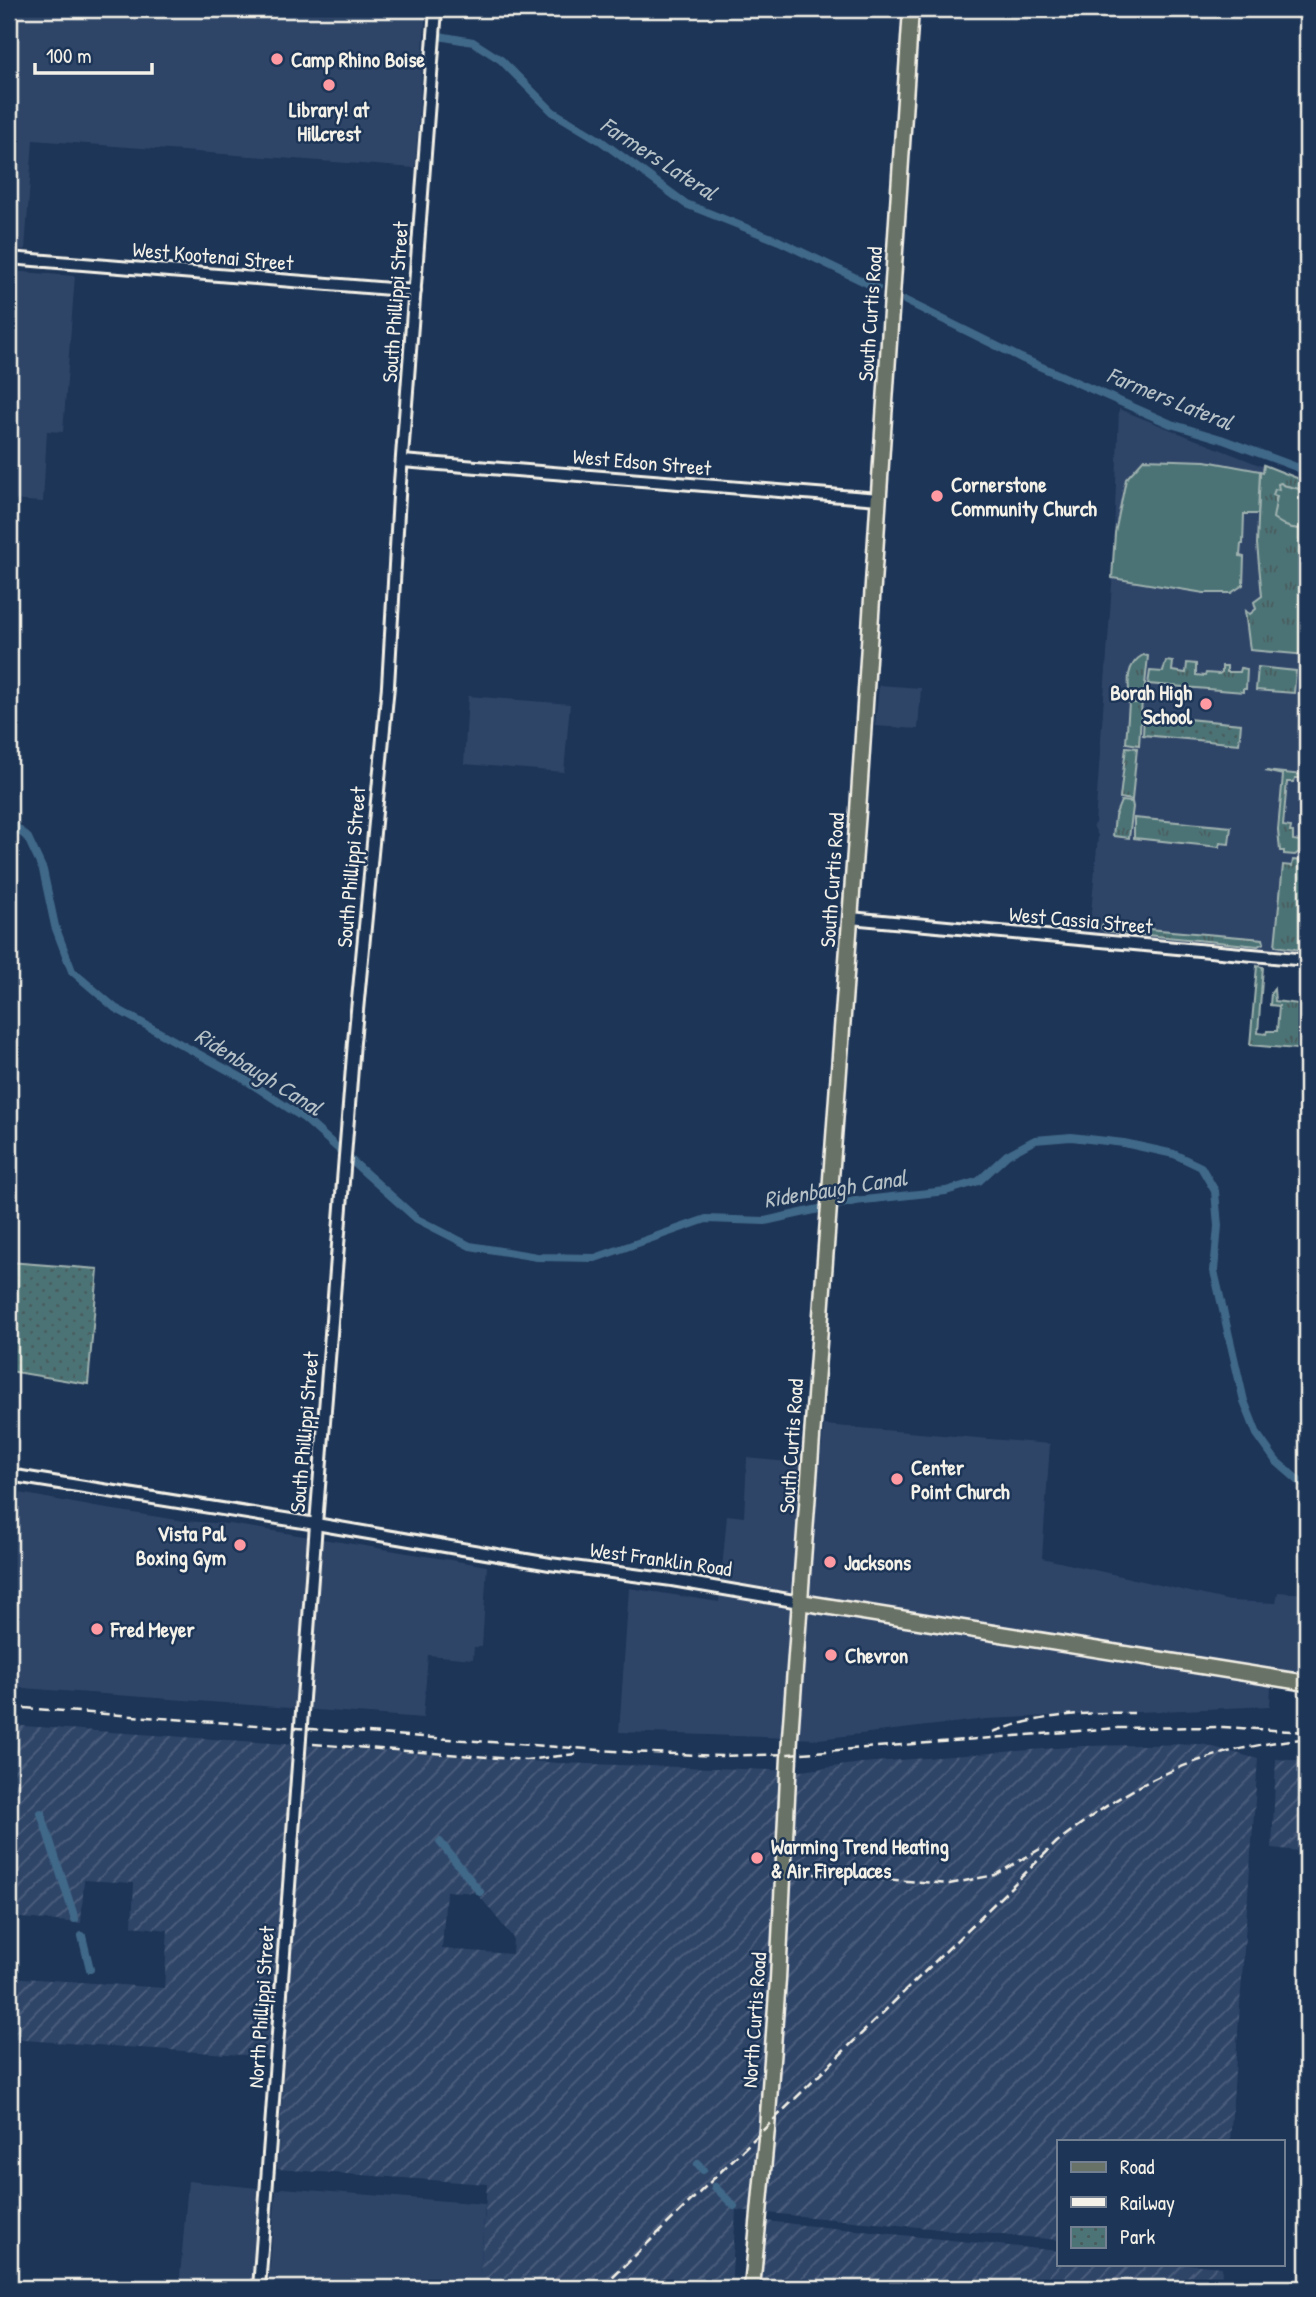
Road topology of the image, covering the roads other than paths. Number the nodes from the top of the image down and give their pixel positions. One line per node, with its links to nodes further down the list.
1 (436, 9): 4 (street, South Phillippi Street)
2 (911, 9): 6 (main road, South Curtis Road)
3 (9, 258): 4 (street, West Kootenai Street)
4 (415, 291): 5 (street, South Phillippi Street)
5 (402, 461): 6 (street, West Edson Street); 10 (street, South Phillippi Street)
6 (879, 499): 7 (main road, South Curtis Road)
7 (850, 918): 8 (street, West Cassia Street); 11 (main road, South Curtis Road)
8 (1307, 960)
9 (9, 1475): 10 (street, West Franklin Road)
10 (316, 1524): 11 (street, West Franklin Road); 13 (street, South Phillippi Street)
11 (800, 1602): 12 (main road, West Franklin Road); 14 (main road, South Curtis Road)
12 (1307, 1683)
13 (301, 1728): 15 (street, North Phillippi Street)
14 (789, 1754): 16 (main road, North Curtis Road)
15 (259, 2288)
16 (752, 2288)

